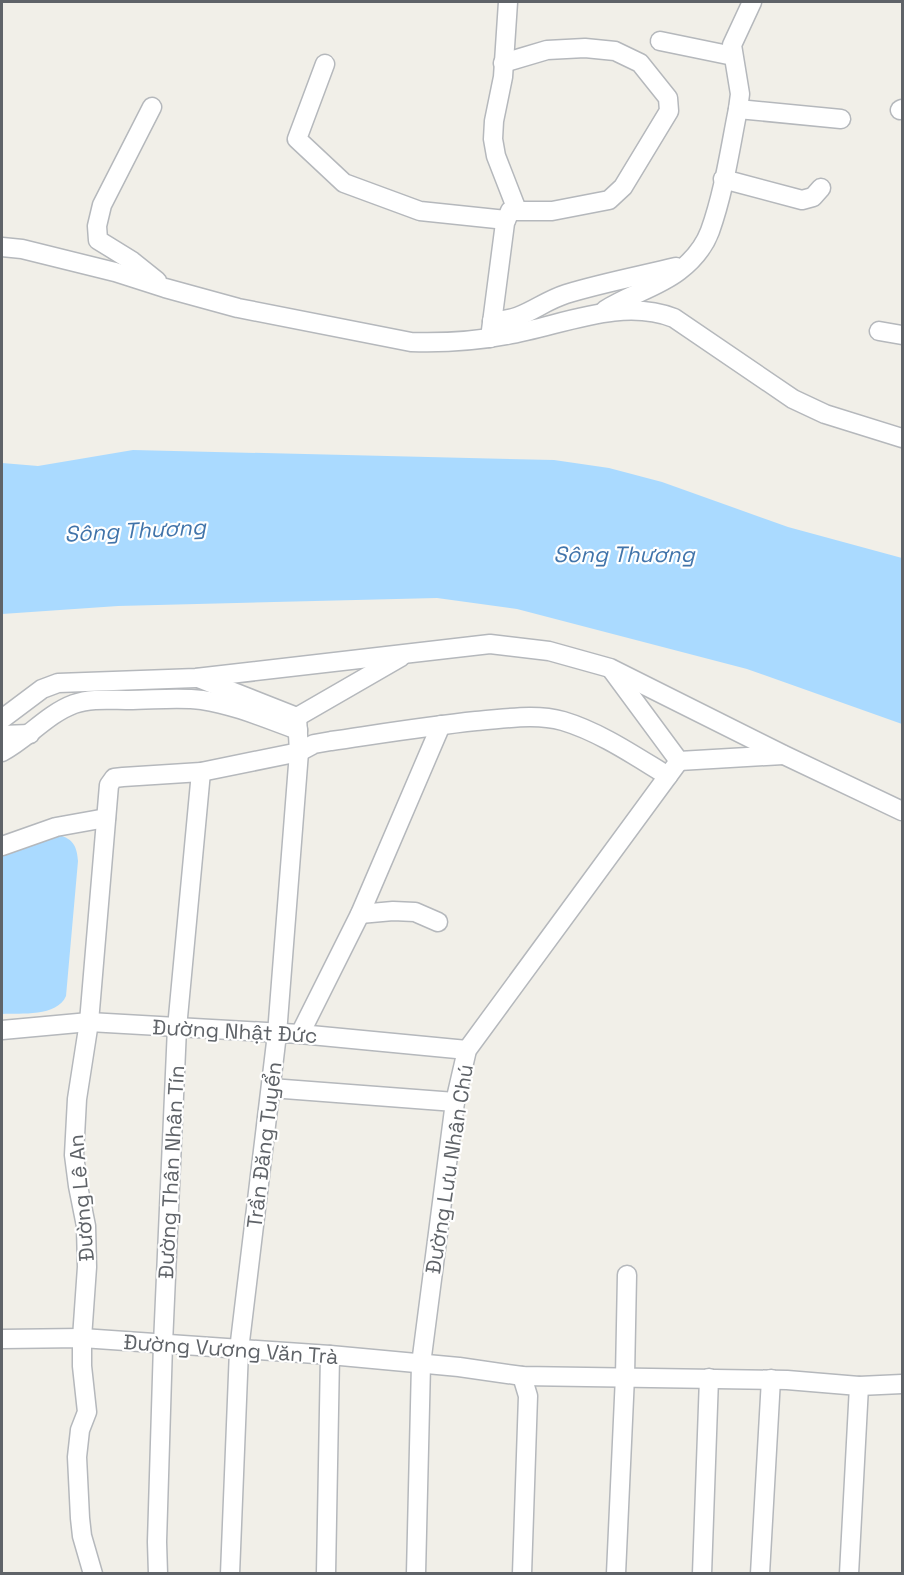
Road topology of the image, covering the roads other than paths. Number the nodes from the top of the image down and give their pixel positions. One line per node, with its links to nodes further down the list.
1 (508, 2): 5 (street)
2 (752, 2): 4 (street)
3 (660, 41): 4 (street)
4 (733, 56): 8 (street)
5 (503, 63): 12 (street); 12 (street)
6 (325, 64): 12 (street)
7 (152, 107): 15 (street)
8 (738, 109): 9 (street); 10 (street)
9 (841, 119)
10 (723, 179): 11 (street); 14 (street)
11 (820, 188)
12 (512, 215): 17 (street)
13 (2, 247): 15 (street)
14 (686, 264): 16 (street); 17 (street)
15 (165, 288): 17 (street)
16 (598, 314): 17 (street); 21 (street)
17 (491, 329)
18 (879, 331): 19 (street)
19 (903, 335)
20 (903, 428): 21 (street)
21 (872, 429): 22 (street)
22 (903, 438)
23 (408, 653): 24 (street); 25 (street); 27 (street)
24 (610, 668): 33 (street); 34 (street)
25 (196, 678): 26 (street); 27 (street)
26 (2, 719)
27 (298, 724): 29 (street); 32 (street, Trần Đăng Tuyển)
28 (441, 725): 32 (street); 34 (street); 39 (street)
29 (30, 734): 30 (street); 31 (street)
30 (2, 735)
31 (2, 752)
32 (299, 752): 35 (street); 44 (street, Trần Đăng Tuyển)
33 (784, 755): 34 (street); 36 (street)
34 (674, 769): 46 (street, Đường Lưu Nhân Chú)
35 (201, 772): 37 (street, Đường Lê An); 42 (street, Đường Thân Nhân Tín)
36 (903, 811)
37 (106, 818): 38 (street); 41 (street, Đường Lê An)
38 (2, 846)
39 (360, 914): 40 (street); 45 (street)
40 (438, 922)
41 (89, 1022): 42 (street, Đường Nhật Đức); 43 (street, Đường Nhật Đức); 50 (street, Đường Lê An)
42 (177, 1028): 44 (street, Đường Nhật Đức); 52 (street, Đường Thân Nhân Tín)
43 (2, 1030)
44 (277, 1034): 45 (street, Đường Nhật Đức); 47 (street, Trần Đăng Tuyển)
45 (300, 1034): 46 (street, Đường Nhật Đức)
46 (467, 1050): 48 (street, Đường Lưu Nhân Chú)
47 (271, 1088): 48 (street); 53 (street, Trần Đăng Tuyển)
48 (455, 1102): 55 (street, Đường Lưu Nhân Chú)
49 (627, 1275): 57 (street)
50 (82, 1338): 51 (street, Đường Vương Văn Trà); 52 (street, Đường Vương Văn Trà); 62 (street, Đường Lê An)
51 (2, 1339)
52 (163, 1344): 53 (street, Đường Vương Văn Trà); 63 (street, Đường Thân Nhân Tín)
53 (239, 1350): 54 (street, Đường Vương Văn Trà); 64 (street, Trần Đăng Tuyển)
54 (330, 1355): 55 (street, Đường Vương Văn Trà); 65 (street)
55 (422, 1364): 56 (street, Đường Vương Văn Trà); 66 (street, Đường Lưu Nhân Chú)
56 (522, 1376): 57 (street, Đường Vương Văn Trà); 67 (street)
57 (625, 1376): 58 (street, Đường Vương Văn Trà); 68 (street)
58 (709, 1378): 59 (street, Đường Vương Văn Trà); 69 (street)
59 (771, 1379): 61 (street, Đường Vương Văn Trà); 70 (street)
60 (903, 1384): 61 (street, Đường Vương Văn Trà)
61 (859, 1386): 71 (street)
62 (93, 1574)
63 (159, 1574)
64 (230, 1574)
65 (326, 1574)
66 (416, 1574)
67 (522, 1574)
68 (615, 1574)
69 (702, 1574)
70 (760, 1574)
71 (849, 1574)

